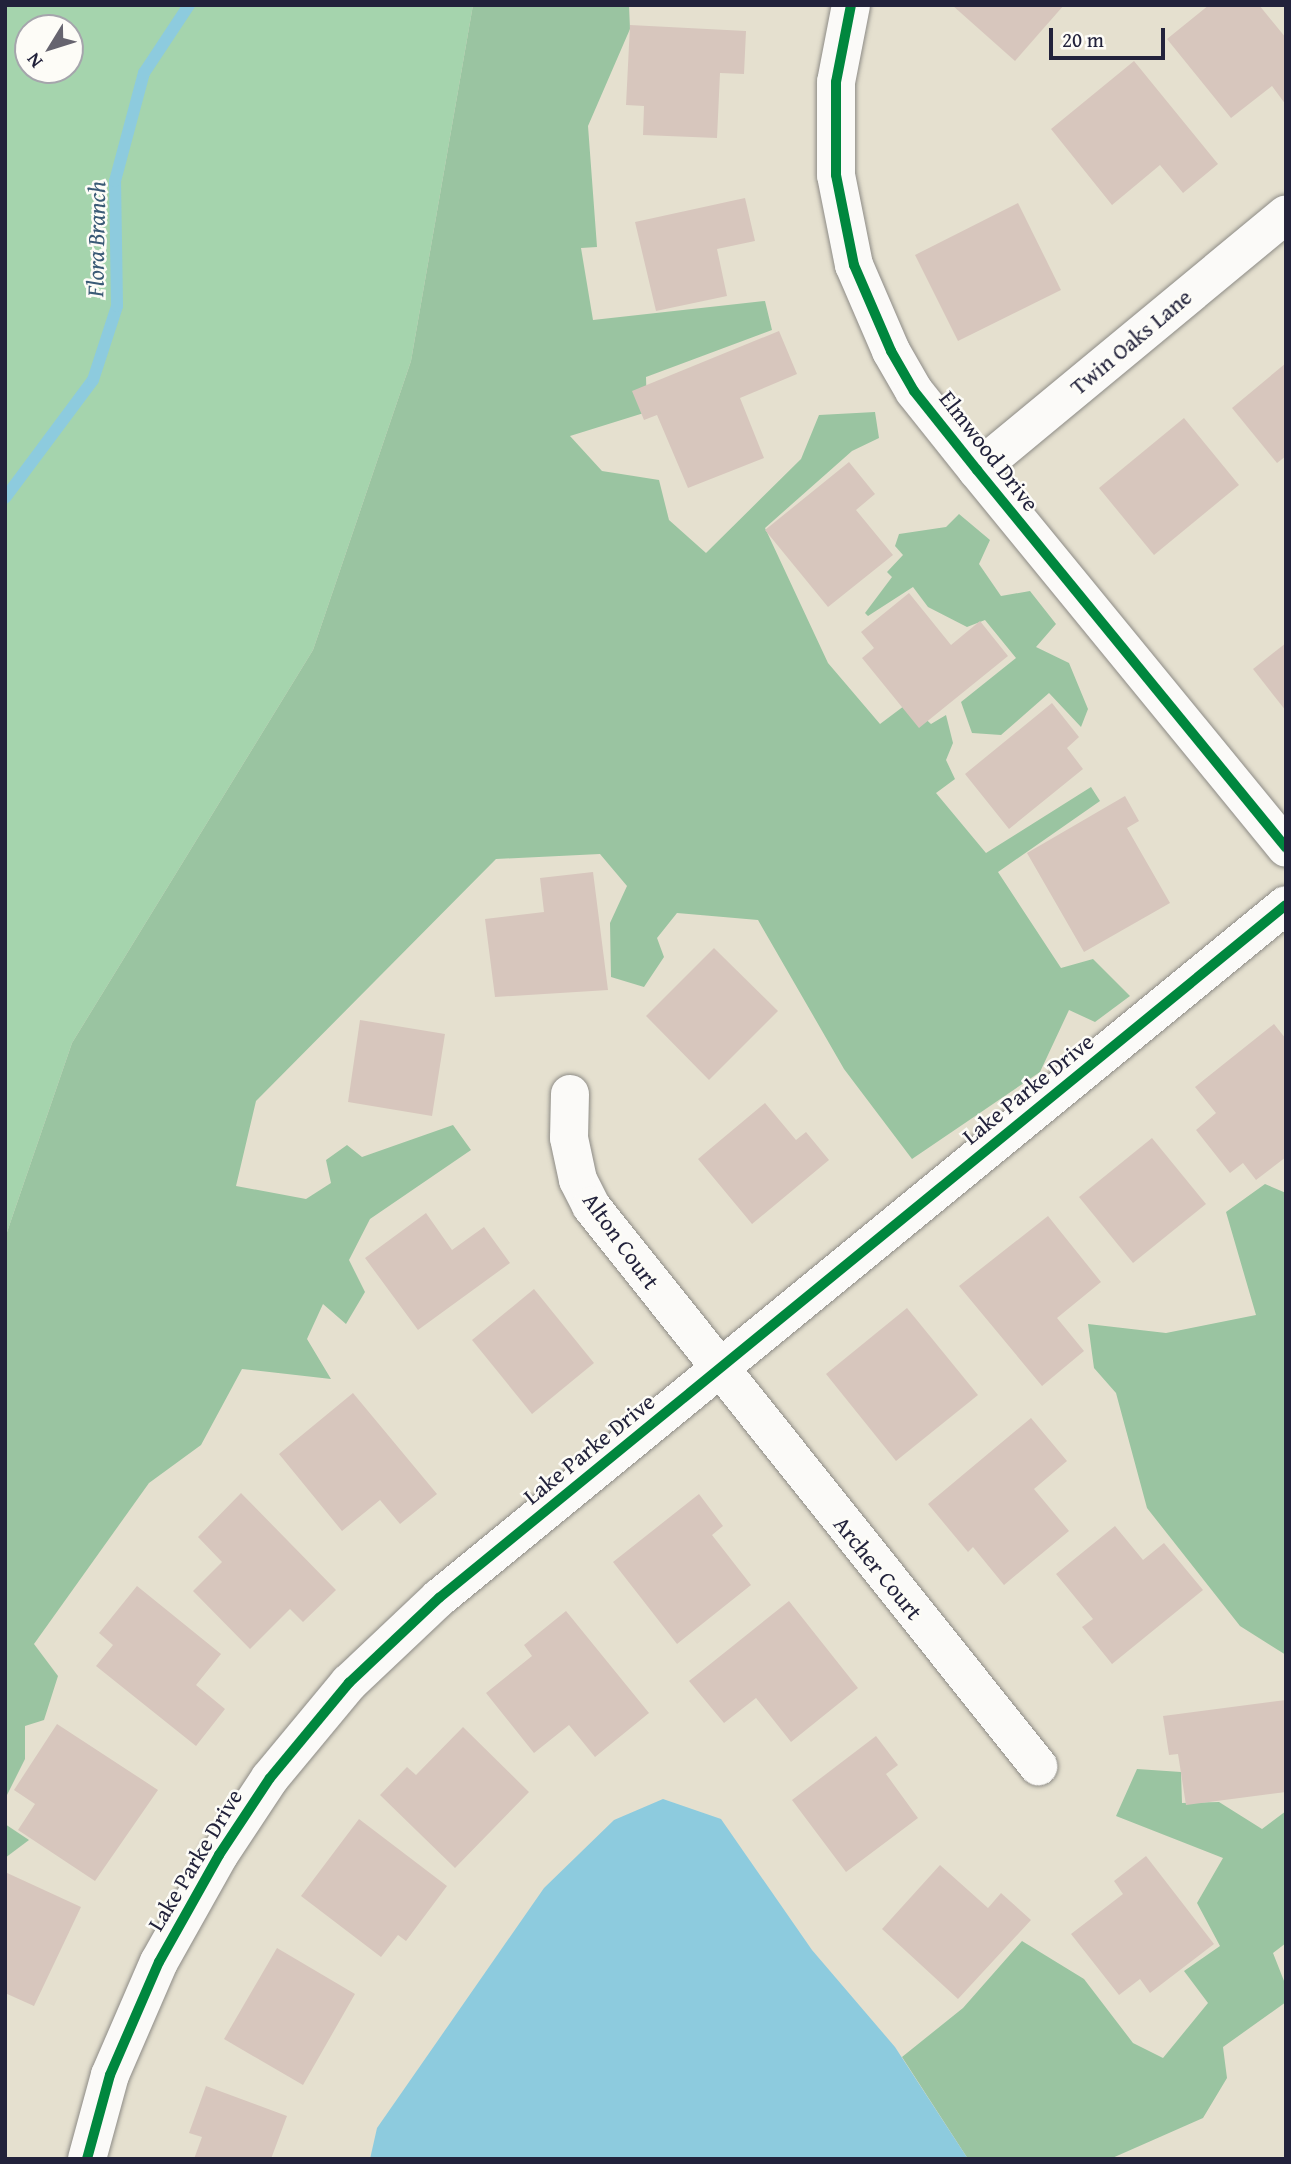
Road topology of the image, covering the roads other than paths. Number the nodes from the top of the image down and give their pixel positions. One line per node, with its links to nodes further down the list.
1 (851, 5): 3 (street, Elmwood Drive)
2 (1286, 214): 3 (street, Twin Oaks Lane)
3 (977, 470): 4 (street, Elmwood Drive)
4 (1286, 848)
5 (1286, 905): 7 (street, Lake Parke Drive)
6 (570, 1094): 7 (street, Alton Court)
7 (719, 1370): 8 (street, Archer Court); 9 (street, Lake Parke Drive)
8 (1038, 1766)
9 (87, 2159)

